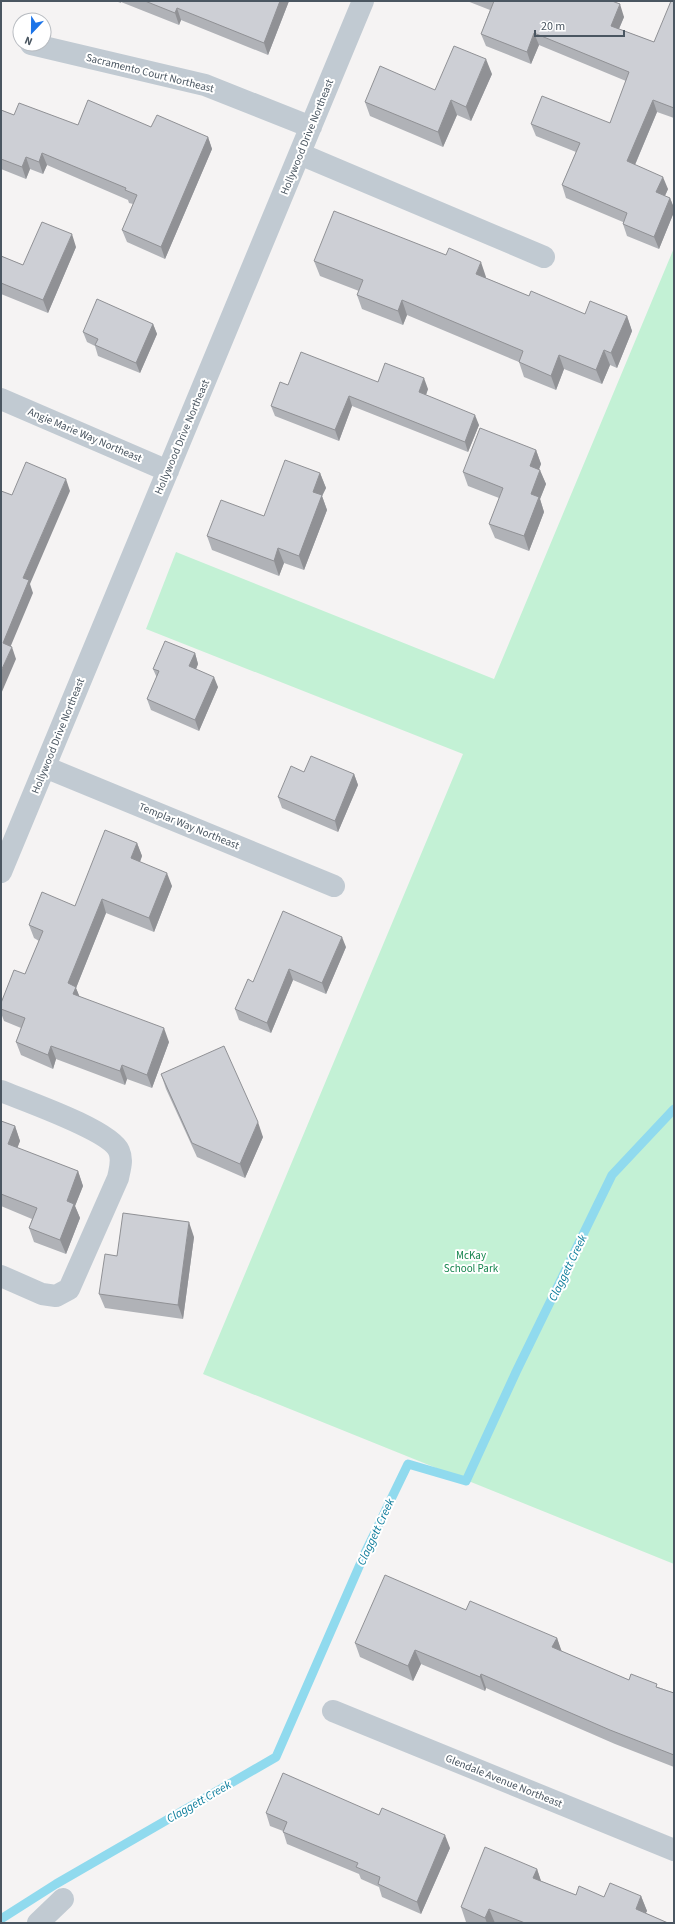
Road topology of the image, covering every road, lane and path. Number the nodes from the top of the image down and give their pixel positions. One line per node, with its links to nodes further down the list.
1 (363, 1): 3 (street, Hollywood Drive Northeast)
2 (52, 49): 3 (street, Sacramento Court Northeast)
3 (311, 127): 4 (street, Hollywood Drive Northeast)
4 (300, 154): 5 (street); 7 (street, Hollywood Drive Northeast)
5 (544, 257)
6 (1, 399): 7 (street, Angie Marie Way Northeast)
7 (168, 471): 8 (street, Hollywood Drive Northeast)
8 (45, 767): 9 (street, Hollywood Drive Northeast); 10 (street, Templar Way Northeast)
9 (1, 872)
10 (334, 886)
11 (1, 1091): 12 (street)
12 (1, 1276)
13 (333, 1711): 14 (street, Glendale Avenue Northeast)
14 (674, 1850)
15 (62, 1899): 16 (street)
16 (38, 1923)

